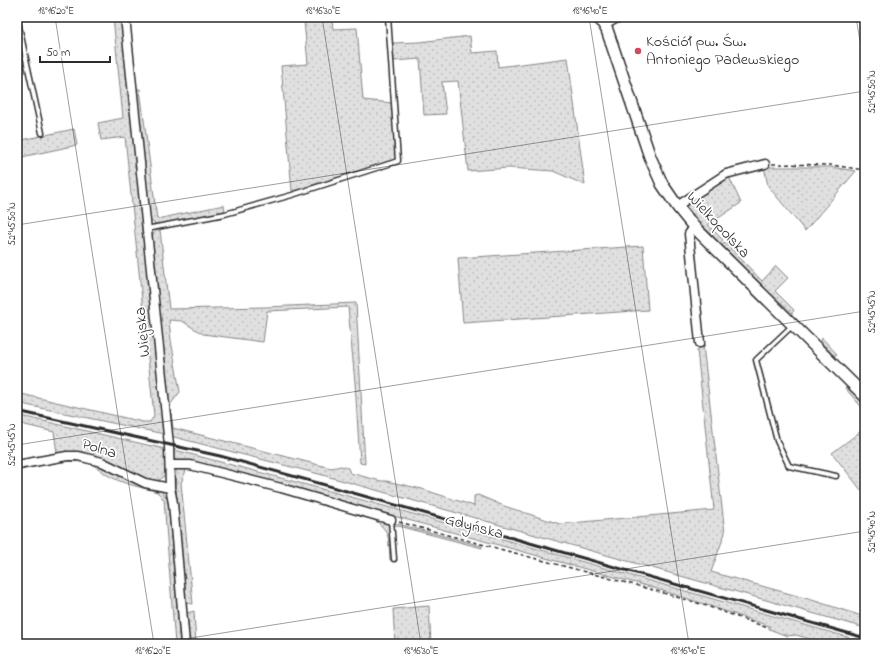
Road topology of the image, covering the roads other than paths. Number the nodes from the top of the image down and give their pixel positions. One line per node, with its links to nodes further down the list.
1 (17, 17): 7 (lane)
2 (125, 17): 11 (street, Wiejska)
3 (388, 17): 11 (lane)
4 (596, 17): 6 (street, Wielkopolska)
5 (623, 17): 6 (street)
6 (605, 26): 9 (street, Wielkopolska)
7 (42, 133)
8 (764, 164): 9 (street)
9 (677, 206): 10 (street, Wielkopolska)
10 (694, 227): 12 (street, Wielkopolska); 13 (street)
11 (146, 229): 16 (street, Wiejska)
12 (794, 324): 14 (street, Wielkopolska); 17 (lane)
13 (700, 343)
14 (865, 396)
15 (17, 465): 18 (street, Polna)
16 (170, 465): 18 (street, Wiejska); 19 (street)
17 (836, 476)
18 (170, 488): 21 (street, Wiejska)
19 (391, 520): 20 (lane)
20 (394, 559)
21 (185, 644)

